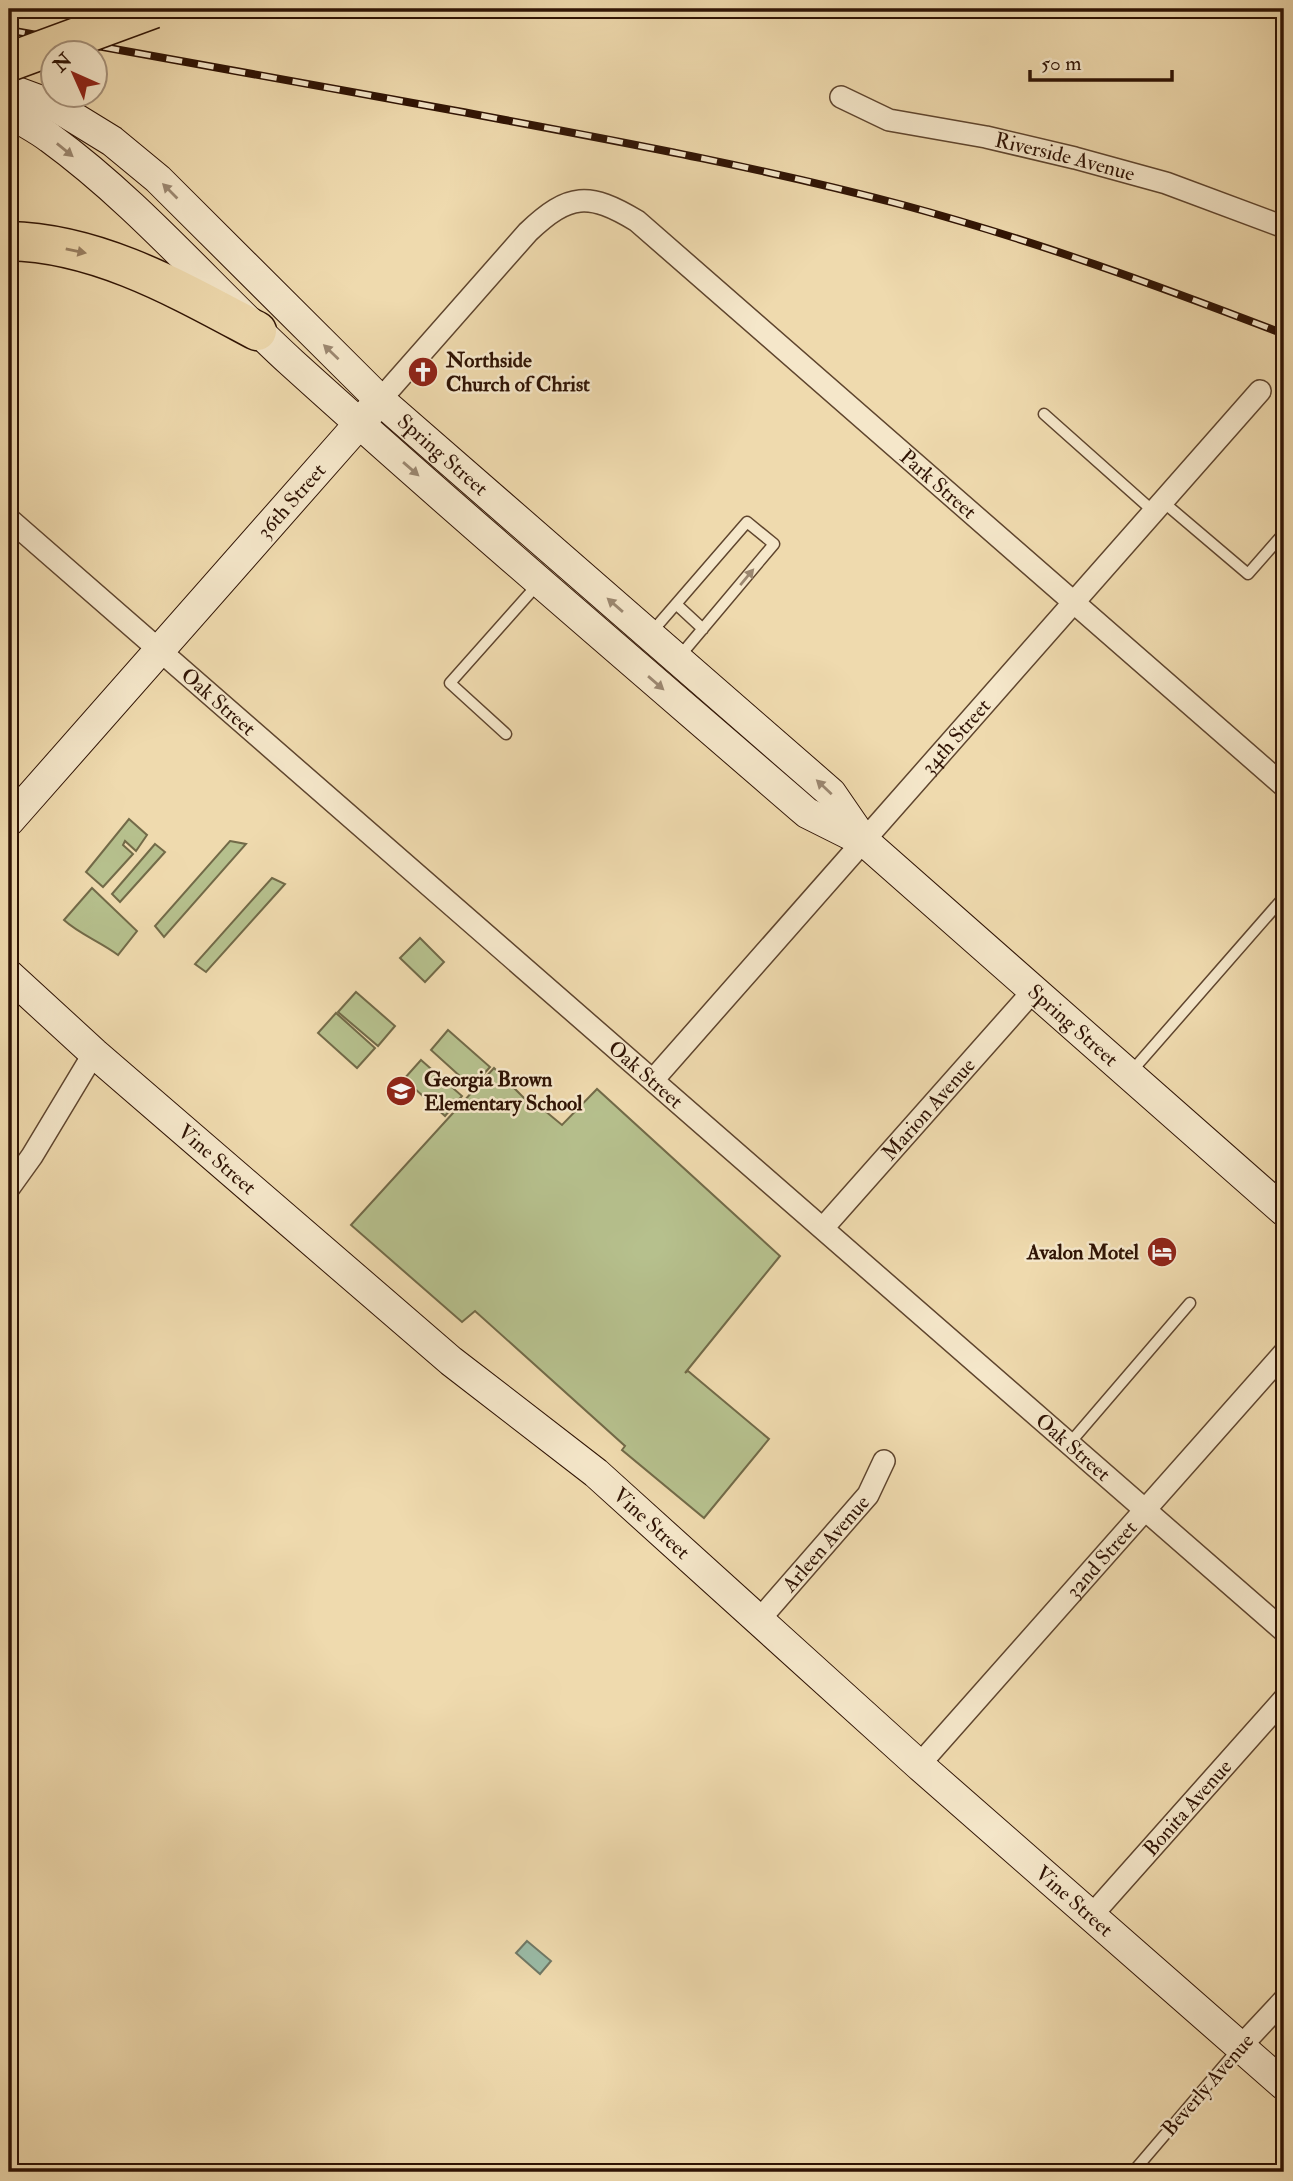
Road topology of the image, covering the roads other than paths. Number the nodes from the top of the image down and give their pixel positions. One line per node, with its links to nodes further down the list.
1 (153, 9): 2 (highway, bridge)
2 (9, 62)
3 (9, 89): 11 (main road, Spring Street, one-way to 3)
4 (841, 97): 7 (street, Riverside Avenue)
5 (9, 112): 9 (main road, Spring Street, one-way to 9)
6 (585, 200): 11 (street, 36th Street); 18 (street, Park Street)
7 (1284, 227)
8 (9, 241): 9 (highway, one-way to 9)
9 (257, 331): 13 (main road, Spring Street)
10 (1259, 391): 14 (street, 34th Street)
11 (380, 400): 13 (main road, 36th Street); 21 (main road, Spring Street, one-way to 11)
12 (1044, 414): 14 (lane)
13 (360, 424): 17 (main road, Spring Street, one-way to 17); 22 (main road, 36th Street)
14 (1158, 506): 16 (lane); 18 (street, 34th Street)
15 (9, 519): 22 (street, Oak Street)
16 (1284, 533)
17 (539, 582): 24 (lane); 27 (main road, Spring Street, one-way to 27)
18 (1073, 602): 25 (street, Park Street); 27 (street, 34th Street)
19 (676, 604): 20 (lane); 20 (lane, one-way to 19); 21 (lane)
20 (703, 629): 23 (lane)
21 (649, 635): 23 (main road, Spring Street)
22 (158, 651): 26 (main road, 36th Street); 33 (street, Oak Street)
23 (677, 659): 27 (main road, Spring Street, one-way to 23)
24 (506, 734)
25 (1284, 786)
26 (9, 821)
27 (864, 841): 30 (main road, Spring Street); 33 (street, 34th Street)
28 (1284, 897): 32 (lane)
29 (9, 975): 31 (main road, Vine Street)
30 (1034, 990): 32 (main road, Spring Street); 36 (street, Marion Avenue)
31 (94, 1053): 34 (street); 42 (main road, Vine Street)
32 (1129, 1074): 35 (main road, Spring Street)
33 (653, 1080): 36 (street, Oak Street)
34 (9, 1188)
35 (1284, 1210)
36 (823, 1228): 39 (street, Oak Street)
37 (1190, 1303): 39 (lane)
38 (1284, 1353): 41 (street, 32nd Street)
39 (1069, 1444): 41 (street, Oak Street)
40 (884, 1461): 42 (street, Arleen Avenue)
41 (1146, 1510): 43 (street, Oak Street); 45 (street, 32nd Street)
42 (758, 1620): 45 (main road, Vine Street)
43 (1284, 1631)
44 (1284, 1699): 46 (street, Bonita Avenue)
45 (919, 1765): 46 (main road, Vine Street)
46 (1091, 1916): 48 (main road, Vine Street)
47 (1284, 2000): 48 (street, Beverly Avenue)
48 (1241, 2046): 49 (main road, Vine Street); 50 (lane, Beverly Avenue)
49 (1284, 2085)
50 (1133, 2172)

